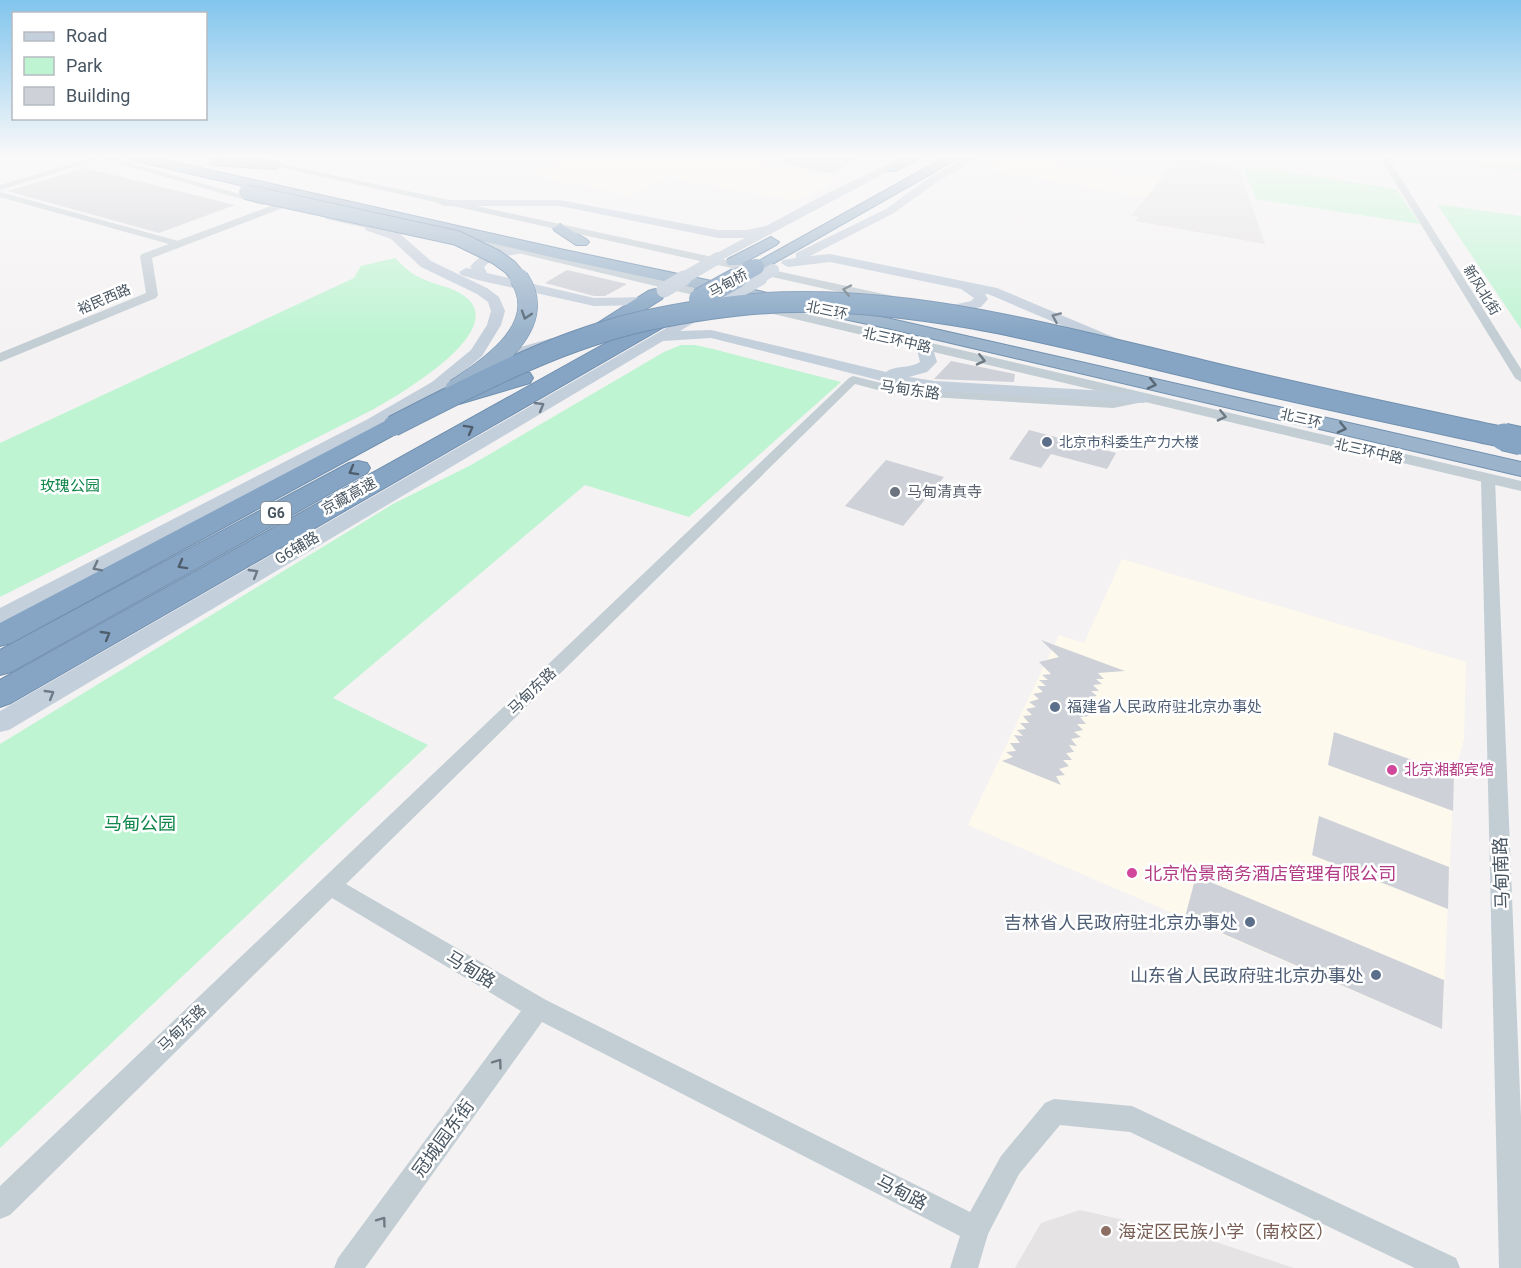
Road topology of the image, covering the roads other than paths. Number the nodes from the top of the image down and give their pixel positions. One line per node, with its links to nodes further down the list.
1 (76, 215): 22 (street)
2 (255, 215): 22 (street, 裕民西路)
3 (320, 215): 15 (street, 北三环中路)
4 (352, 215): 47 (highway, one-way to 47, bridge)
5 (390, 215): 24 (highway, 北三环)
6 (458, 215): 21 (highway, 北三环)
7 (500, 215): 16 (street)
8 (575, 215): 16 (main road)
9 (623, 215): 19 (main road)
10 (793, 215): 17 (main road)
11 (812, 215): 25 (highway)
12 (855, 215): 28 (highway)
13 (882, 215): 20 (main road)
14 (1420, 215): 44 (street, 新风北街)
15 (369, 226): 18 (street, 北三环中路); 42 (main road)
16 (560, 228): 21 (highway); 33 (street, one-way to 16)
17 (765, 230): 19 (main road); 25 (main road)
18 (405, 232): 23 (street, 北三环中路); 29 (main road)
19 (718, 234): 25 (main road)
20 (836, 239): 26 (main road); 27 (main road)
21 (581, 242): 35 (highway, 北三环)
22 (179, 244): 40 (street, 裕民西路)
23 (518, 250): 24 (highway); 29 (main road); 38 (street, 北三环中路)
24 (560, 254): 35 (highway, 北三环)
25 (729, 256): 31 (highway, 马甸桥 / G6)
26 (851, 261): 27 (main road); 30 (main road)
27 (788, 262): 28 (main road)
28 (765, 268): 31 (highway, 马甸桥 / G6, bridge)
29 (483, 277): 32 (main road)
30 (964, 285): 33 (main road); 39 (main road, one-way to 30)
31 (681, 298): 32 (main road); 34 (main road); 36 (main road); 37 (main road, G6辅路); 43 (highway, 京藏高速 / G6); 57 (highway, 京藏高速 / G6, one-way to 31)
32 (594, 302): 34 (main road)
33 (945, 311): 35 (highway); 39 (street)
34 (610, 318): 42 (main road)
35 (892, 318): 38 (highway); 51 (highway, 北三环); 54 (highway, 北三环, one-way to 54)
36 (729, 337): 37 (main road); 41 (main road)
37 (656, 339): 52 (main road, G6辅路, one-way to 37)
38 (924, 346): 41 (main road); 45 (street, 北三环中路, one-way to 45)
39 (1149, 355): 46 (street)
40 (0, 358)
41 (844, 366): 45 (main road)
42 (461, 368): 47 (main road)
43 (522, 378): 47 (highway); 60 (highway, 京藏高速 / G6, one-way to 60)
44 (1521, 378)
45 (1144, 398): 50 (street, 北三环中路, one-way to 50); 63 (street, 马甸东路)
46 (1352, 398): 48 (street); 51 (highway)
47 (384, 425): 49 (highway, bridge); 58 (main road, one-way to 58); 59 (highway)
48 (1521, 433)
49 (1521, 441)
50 (1333, 443): 54 (highway); 55 (street, 北三环中路)
51 (1487, 444): 53 (highway, 北三环)
52 (472, 446): 57 (highway); 62 (main road, G6辅路, one-way to 52)
53 (1521, 452)
54 (1521, 469)
55 (1488, 479): 56 (street, 北三环中路); 70 (street, 马甸南路)
56 (1521, 486)
57 (308, 519): 61 (highway, 京藏高速 / G6, one-way to 57)
58 (0, 618)
59 (0, 636)
60 (0, 664)
61 (0, 695)
62 (0, 723)
63 (330, 885): 64 (street, 马甸路); 65 (street, 马甸东路)
64 (538, 1008): 66 (street, 马甸路); 67 (street, 冠城园东街, one-way to 64)
65 (0, 1205)
66 (976, 1229): 68 (street); 69 (street)
67 (348, 1268)
68 (964, 1268)
69 (1446, 1268)
70 (1513, 1268)

